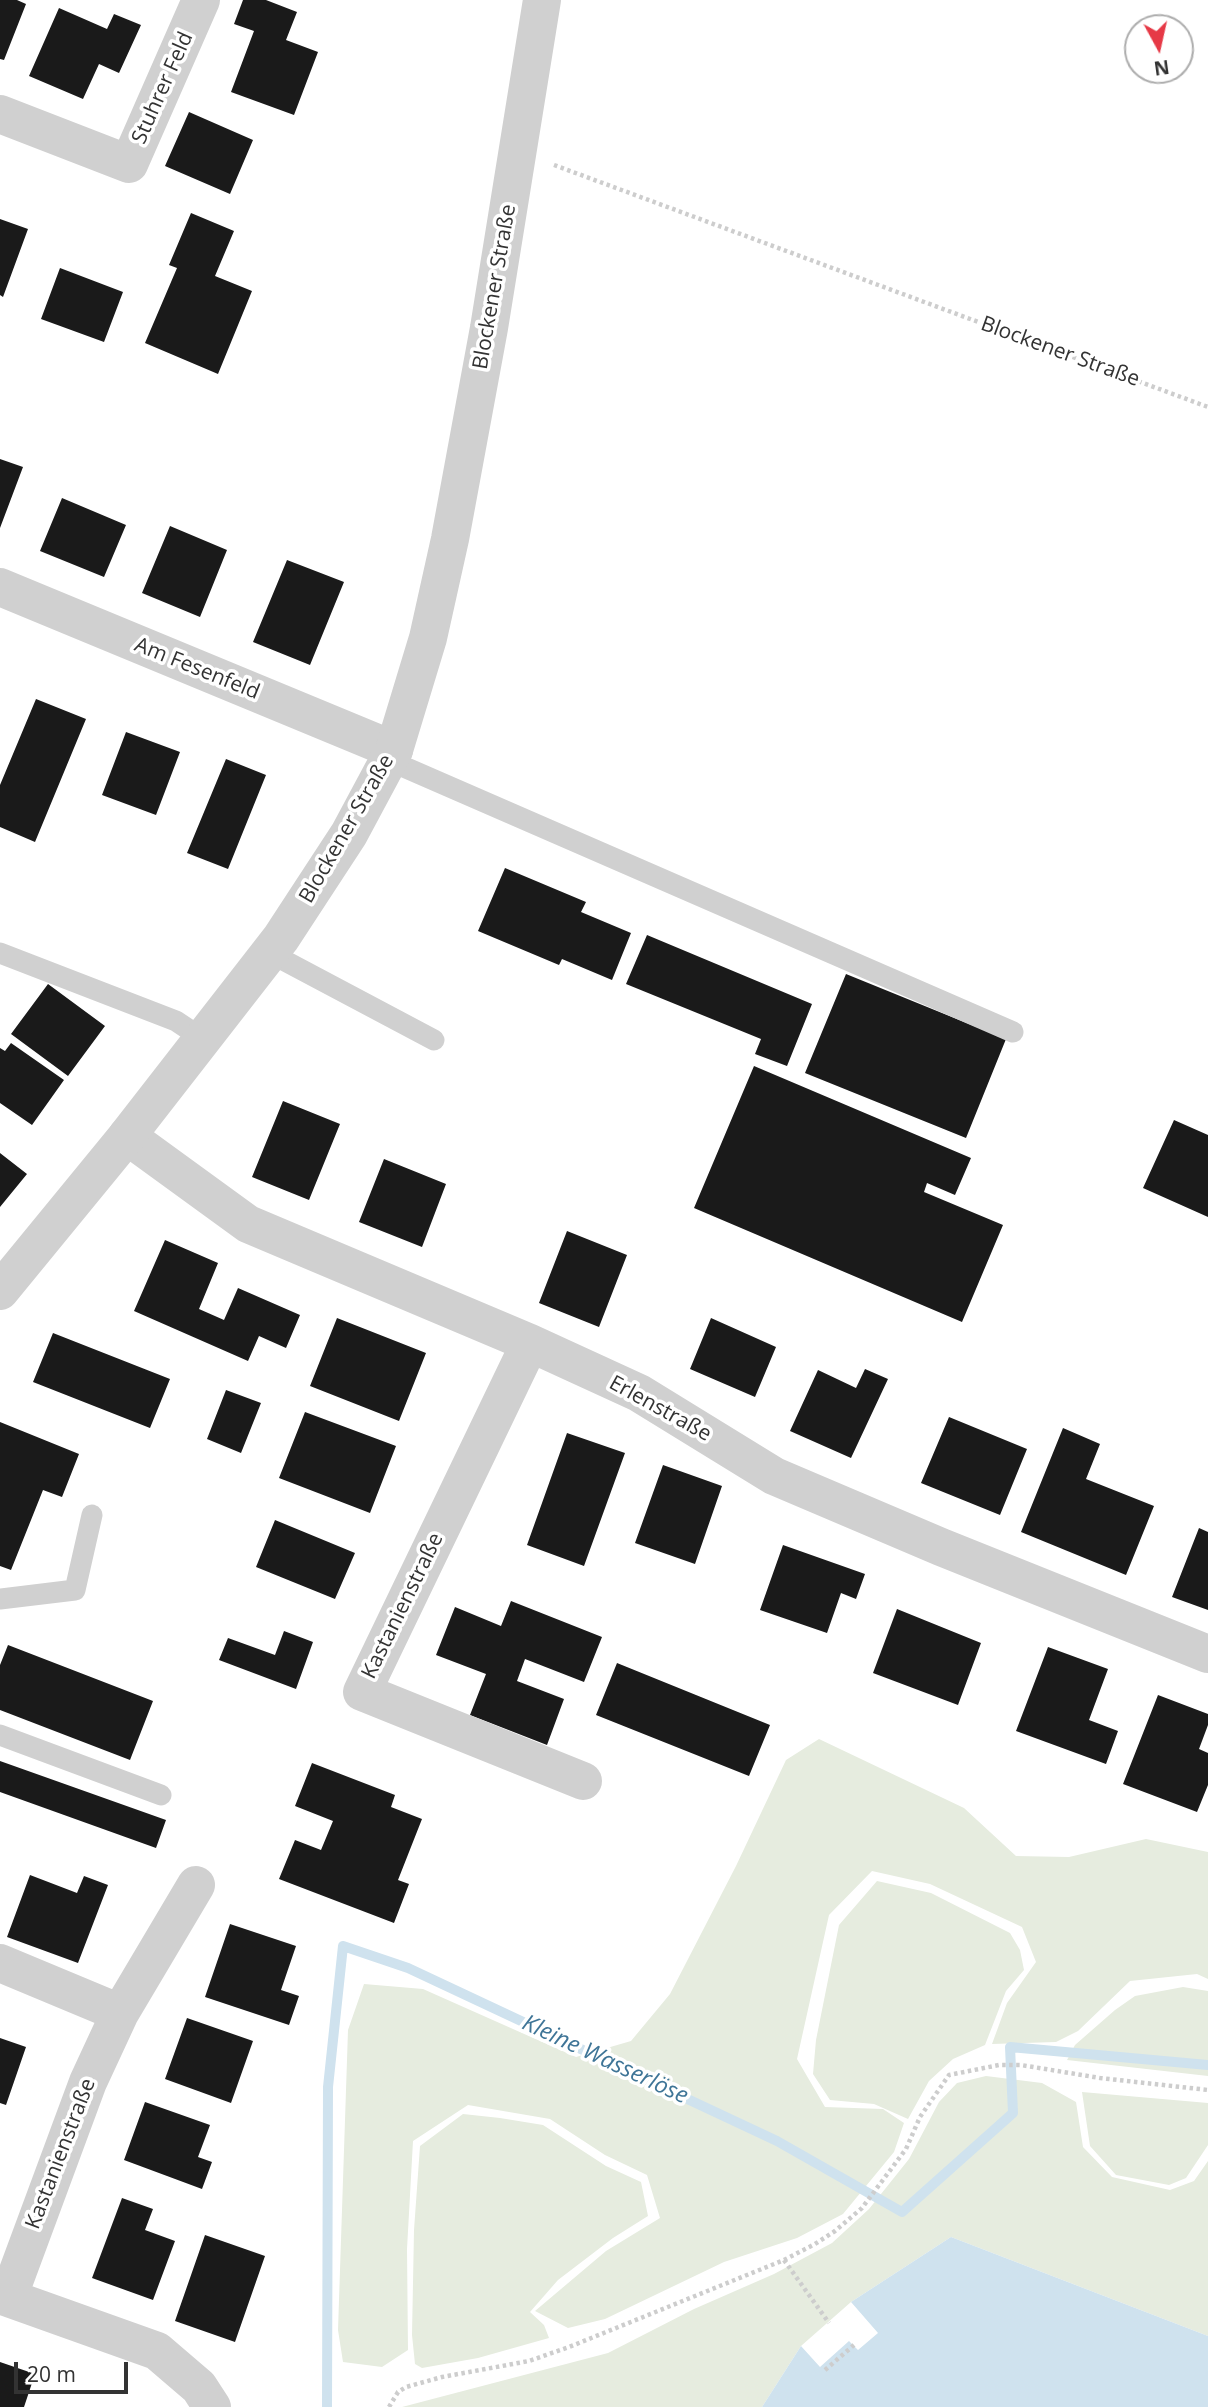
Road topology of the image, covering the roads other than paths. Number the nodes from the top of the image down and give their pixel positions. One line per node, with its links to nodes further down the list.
1 (201, 0): 3 (street, Stuhrer Feld)
2 (542, 0): 5 (street, Blockener Straße)
3 (0, 114)
4 (0, 587): 5 (street, Am Fesenfeld)
5 (391, 755): 7 (street, Blockener Straße); 8 (lane)
6 (0, 953): 9 (lane)
7 (270, 953): 9 (street, Blockener Straße); 10 (lane)
8 (1013, 1032)
9 (203, 1039): 11 (street, Blockener Straße)
10 (434, 1040)
11 (127, 1136): 12 (street, Blockener Straße); 13 (street, Erlenstraße)
12 (0, 1292)
13 (530, 1343): 16 (street, Erlenstraße); 18 (street, Kastanienstraße)
14 (92, 1515): 15 (lane)
15 (0, 1600)
16 (1208, 1654)
17 (0, 1735): 19 (lane)
18 (583, 1781)
19 (162, 1795)
20 (196, 1885): 22 (street, Kastanienstraße)
21 (0, 1963): 22 (street)
22 (120, 2013): 23 (street, Kastanienstraße)
23 (4, 2296): 24 (street)
24 (212, 2407)

